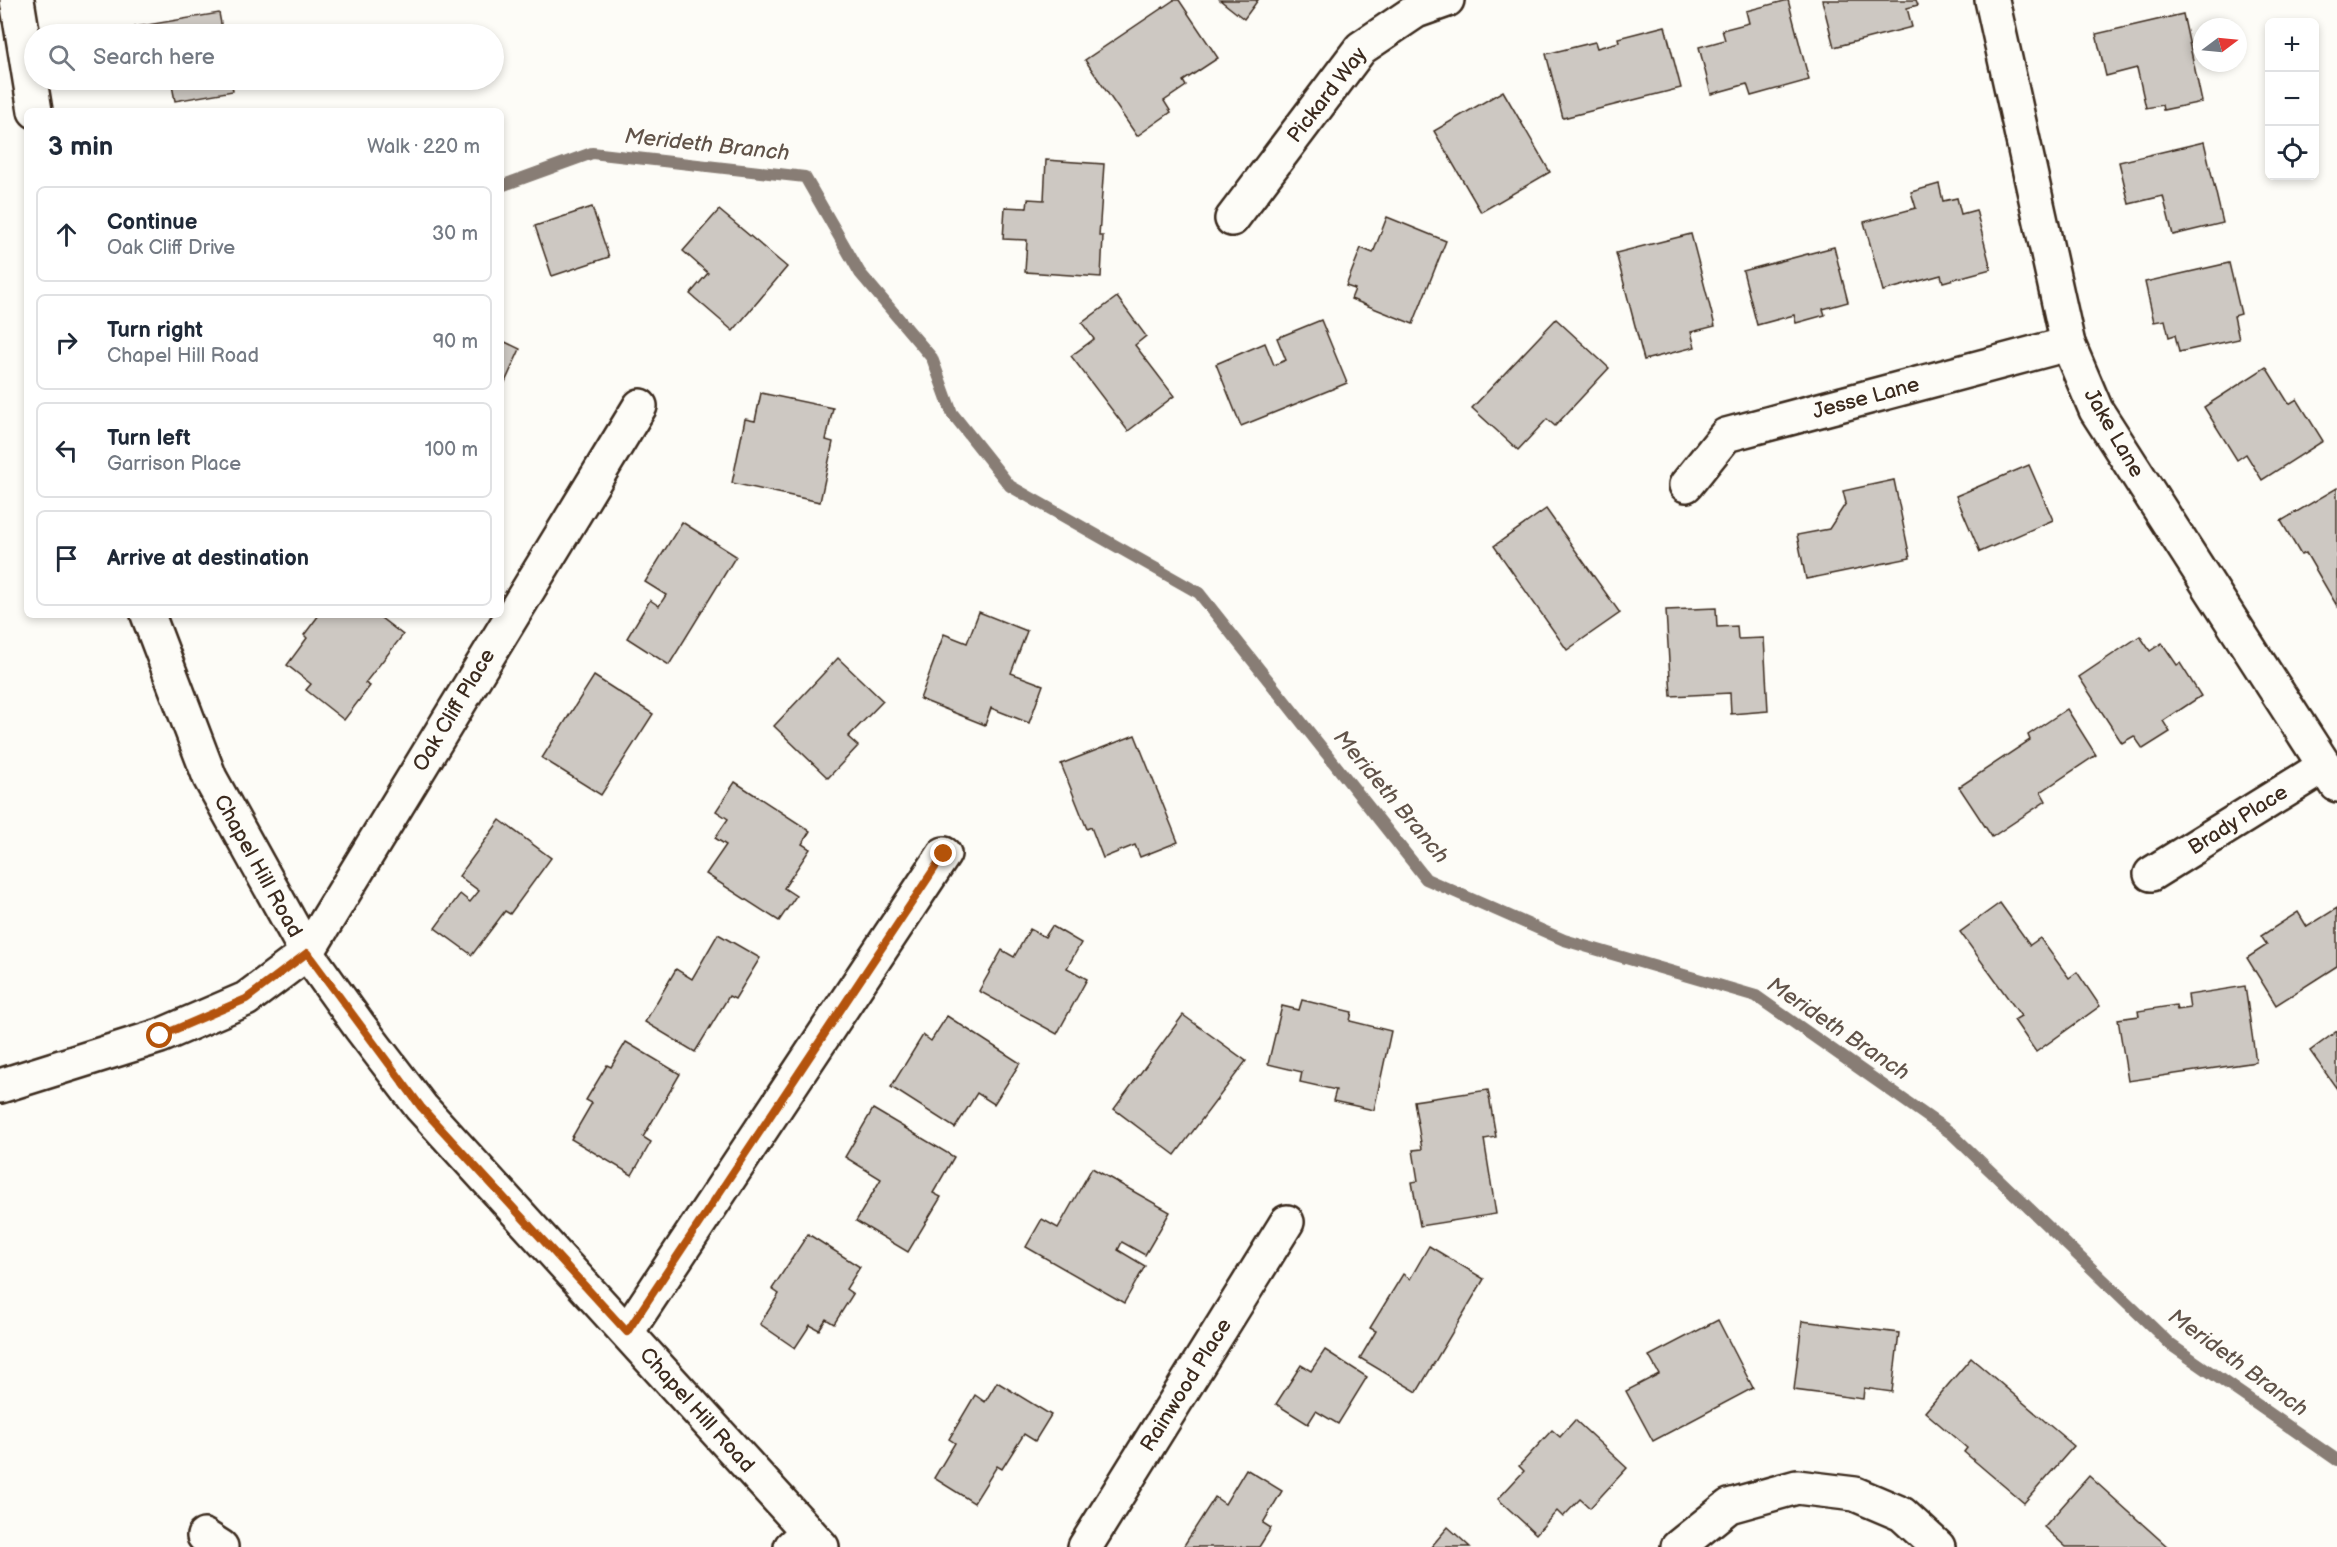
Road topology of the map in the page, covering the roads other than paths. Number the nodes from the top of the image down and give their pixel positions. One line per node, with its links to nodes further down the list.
1 (18, 0): 4 (street)
2 (1447, 0): 7 (street, Pickard Way)
3 (1992, 0): 8 (street, Jake Lane)
4 (24, 42)
5 (31, 90): 6 (street)
6 (34, 108)
7 (1232, 219)
8 (2068, 344): 10 (street, Jesse Lane); 12 (street, Jake Lane)
9 (640, 406): 15 (street, Oak Cliff Place)
10 (1686, 485)
11 (149, 618): 15 (street, Chapel Hill Road)
12 (2331, 776): 14 (street, Brady Place)
13 (944, 854): 18 (street)
14 (2151, 874)
15 (307, 953): 16 (street); 18 (street, Chapel Hill Road)
16 (0, 1086)
17 (1287, 1222): 20 (street, Rainwood Place)
18 (627, 1332): 19 (street, Chapel Hill Road)
19 (807, 1542)
20 (1085, 1547)
21 (1678, 1547): 22 (street)
22 (1938, 1547)

